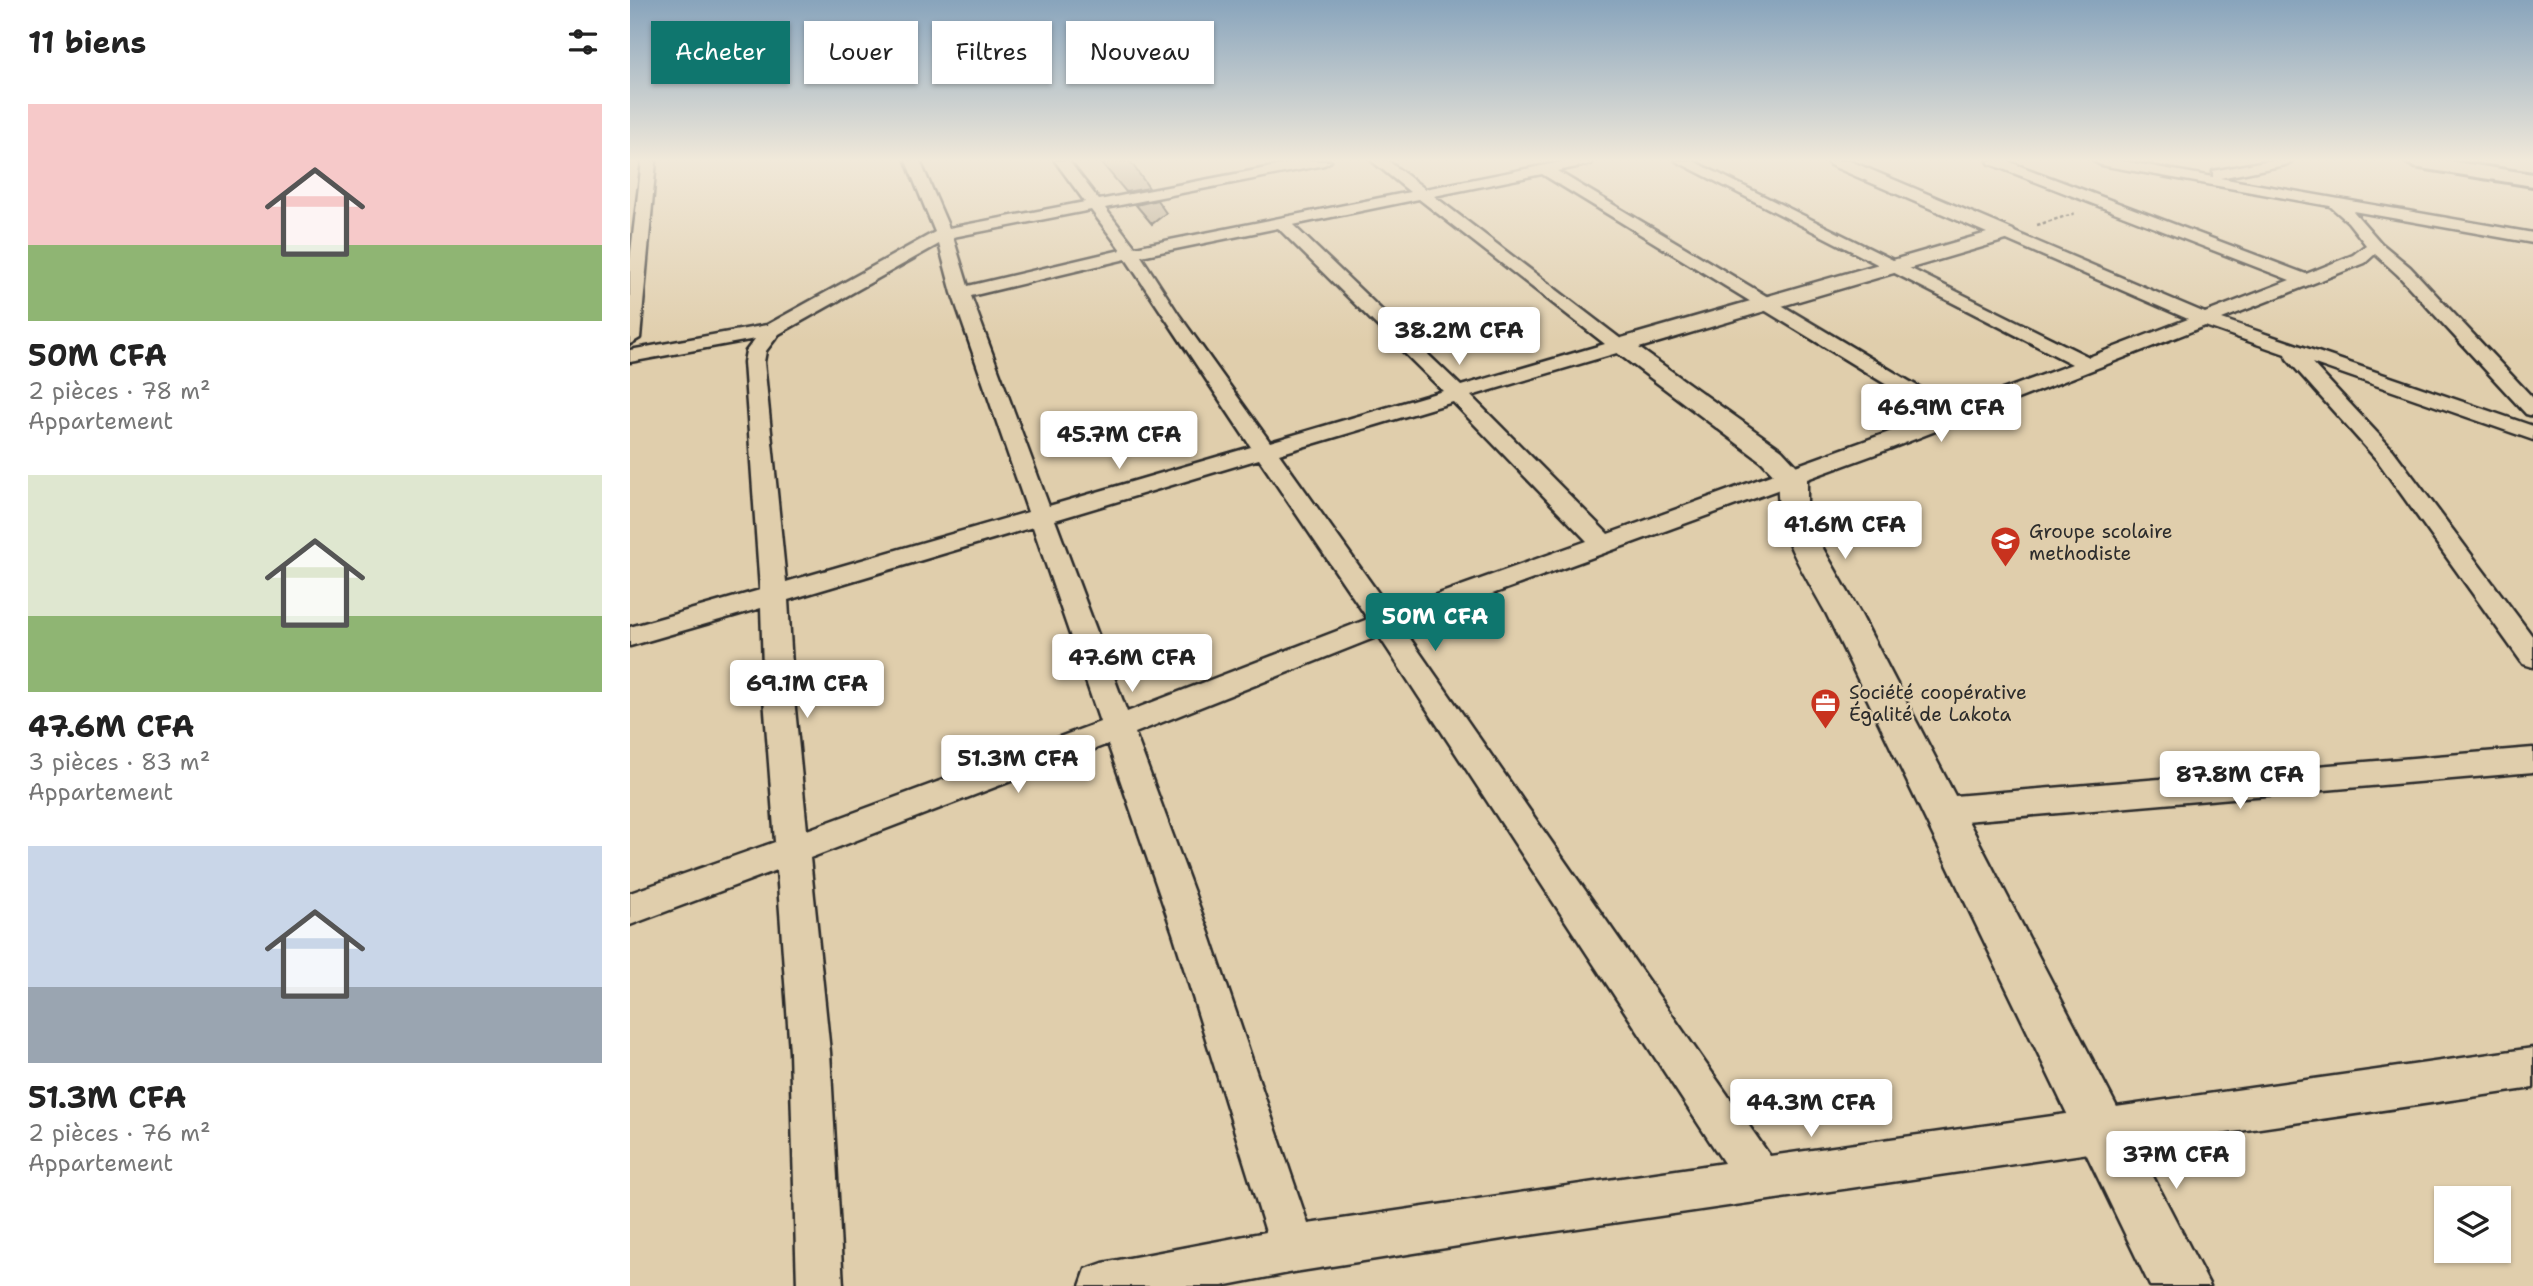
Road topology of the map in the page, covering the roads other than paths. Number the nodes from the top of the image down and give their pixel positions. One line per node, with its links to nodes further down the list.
1 (642, 221): 23 (street)
2 (938, 221): 14 (street)
3 (1011, 221): 14 (street)
4 (1106, 221): 18 (street)
5 (1292, 221): 13 (street)
6 (1458, 221): 27 (street)
7 (1629, 221): 22 (street)
8 (1801, 221): 19 (street)
9 (1976, 221): 15 (street)
10 (2151, 221): 20 (street)
11 (2356, 221): 17 (street)
12 (2441, 221): 16 (street)
13 (1282, 223): 18 (street); 31 (street)
14 (944, 234): 21 (street); 25 (street)
15 (2006, 234): 19 (street); 24 (street)
16 (2533, 238)
17 (2375, 246): 20 (street); 32 (street)
18 (1131, 253): 21 (street); 35 (street)
19 (1894, 268): 22 (street); 30 (street)
20 (2305, 280): 24 (street)
21 (961, 293): 37 (street)
22 (1766, 303): 27 (street); 33 (street)
23 (631, 307): 26 (street)
24 (2204, 320): 28 (street); 30 (street)
25 (772, 330): 29 (street); 39 (street)
26 (630, 338)
27 (1620, 346): 31 (street); 36 (street)
28 (2290, 351): 34 (street); 42 (street)
29 (630, 356)
30 (2090, 365): 33 (street)
31 (1458, 395): 35 (street); 38 (street)
32 (2533, 410)
33 (1952, 416): 36 (street)
34 (2533, 433)
35 (1267, 452): 37 (street); 40 (street)
36 (1793, 477): 38 (street); 45 (street)
37 (1044, 516): 39 (street); 43 (street)
38 (1603, 543): 40 (street)
39 (774, 593): 41 (street); 46 (street)
40 (1385, 623): 43 (street); 50 (street)
41 (630, 637)
42 (2533, 656)
43 (1117, 728): 46 (street); 51 (street)
44 (2533, 760): 45 (street)
45 (1942, 810): 49 (street)
46 (794, 851): 47 (street); 52 (street)
47 (630, 909)
48 (2533, 1068): 49 (street)
49 (2103, 1130): 50 (street); 54 (street)
50 (1760, 1179): 51 (street)
51 (1294, 1249): 53 (street)
52 (820, 1286)
53 (1103, 1286)
54 (2181, 1286)

